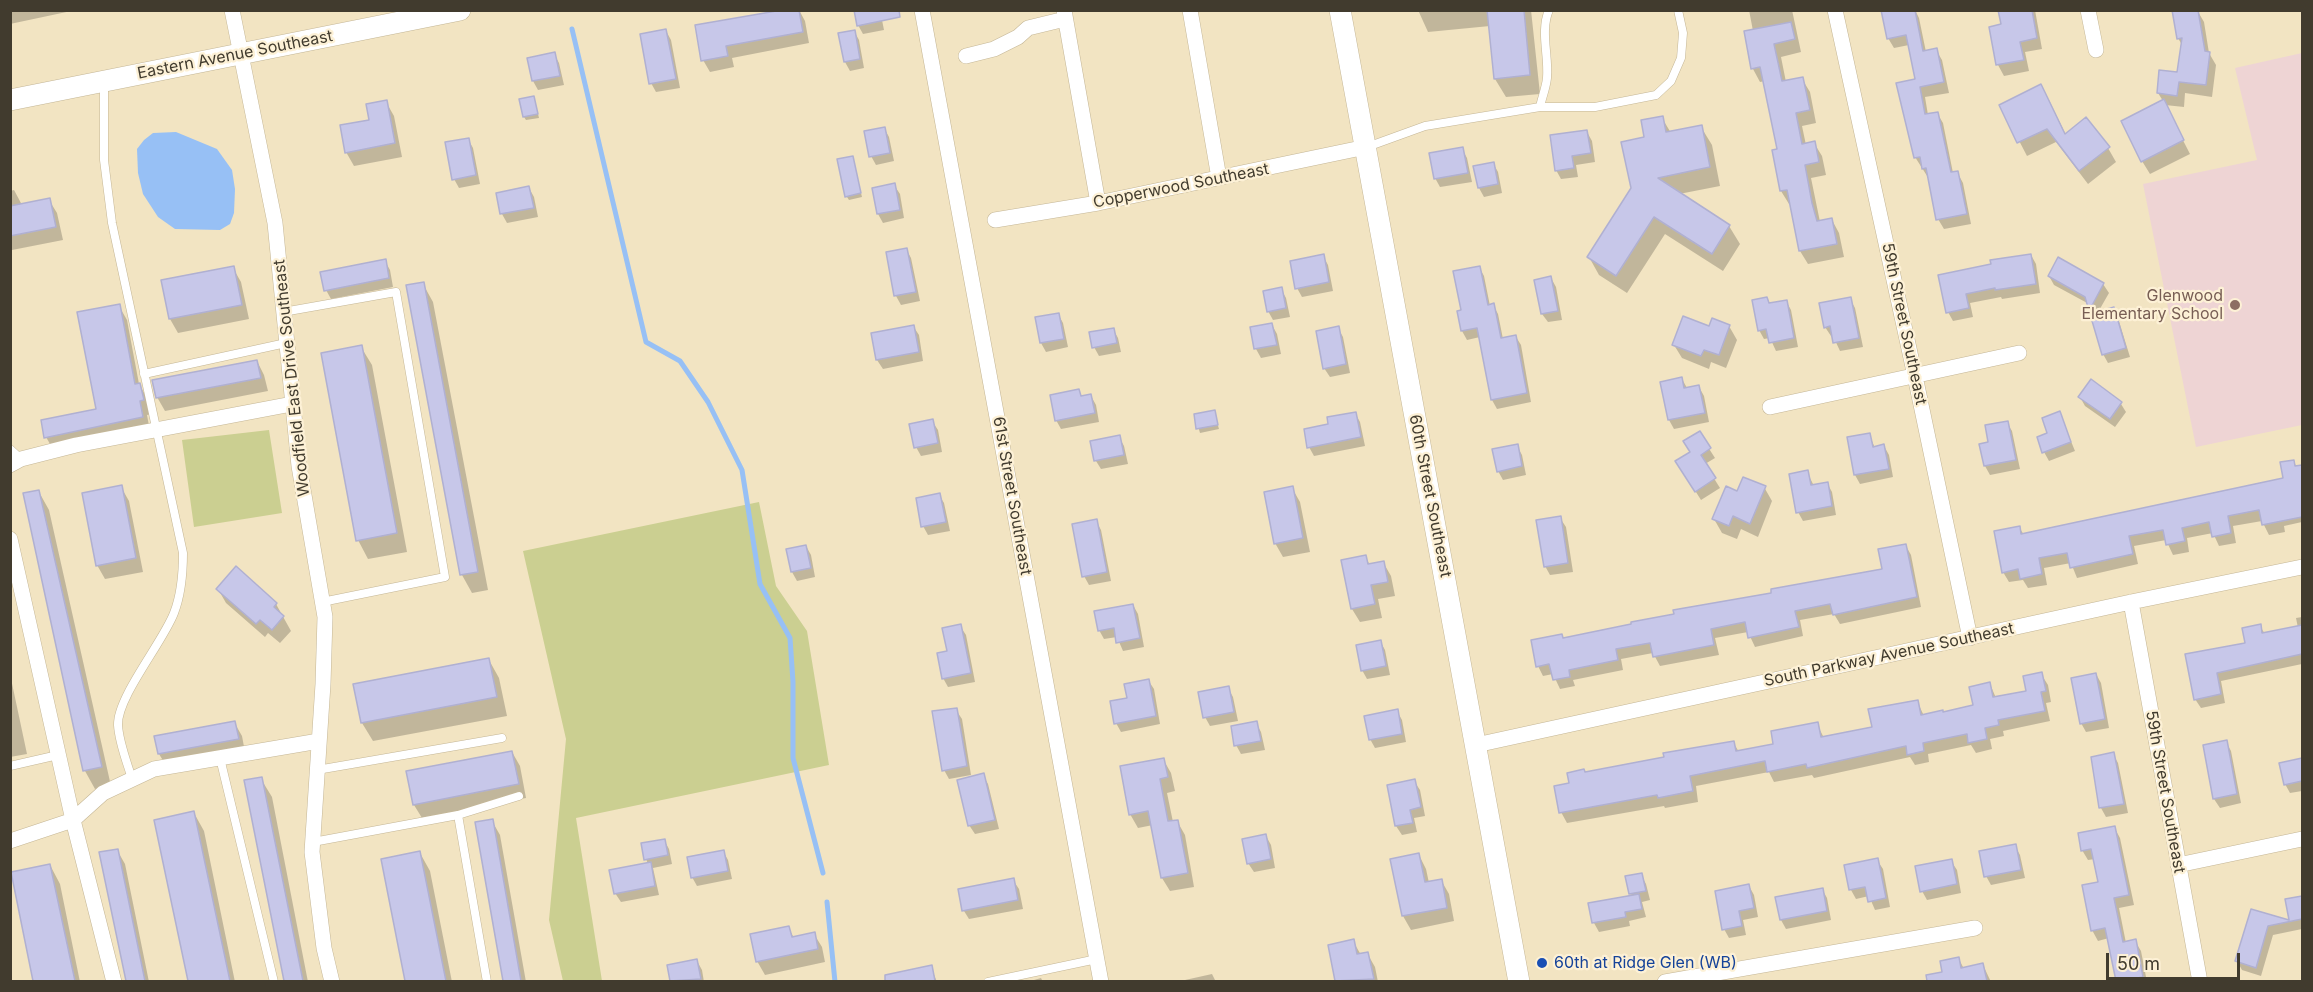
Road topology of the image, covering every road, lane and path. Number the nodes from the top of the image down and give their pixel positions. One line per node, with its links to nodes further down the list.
1 (232, 10): 12 (street, Woodfield East Drive Southeast)
2 (460, 10): 12 (main road, Eastern Avenue Southeast)
3 (922, 10): 51 (street, 61st Street Southeast)
4 (1190, 10): 18 (street)
5 (1340, 10): 17 (main road, 60th Street Southeast)
6 (1549, 10): 16 (lane)
7 (1678, 10): 16 (lane)
8 (1835, 10): 25 (street, 59th Street Southeast)
9 (2088, 10): 11 (street)
10 (1065, 15): 13 (street); 19 (street)
11 (2096, 50)
12 (242, 54): 14 (main road, Eastern Avenue Southeast); 21 (street, Woodfield East Drive Southeast)
13 (966, 56)
14 (104, 81): 15 (main road, Eastern Avenue Southeast); 24 (lane)
15 (10, 100)
16 (1540, 106): 17 (lane)
17 (1366, 147): 18 (street, Copperwood Southeast); 37 (main road, 60th Street Southeast)
18 (1219, 178): 19 (street, Copperwood Southeast)
19 (1098, 203): 20 (street, Copperwood Southeast)
20 (995, 220)
21 (283, 312): 22 (street, Woodfield East Drive Southeast); 32 (lane)
22 (286, 343): 24 (lane); 26 (street, Woodfield East Drive Southeast)
23 (2019, 353): 25 (street)
24 (144, 374): 28 (lane)
25 (1916, 376): 27 (street); 34 (street, 59th Street Southeast)
26 (292, 404): 28 (street); 32 (street, Woodfield East Drive Southeast)
27 (1770, 407)
28 (156, 430): 29 (street); 42 (lane)
29 (14, 458)
30 (10, 539): 38 (street)
31 (2302, 567): 33 (street, South Parkway Avenue Southeast)
32 (322, 602): 36 (street, Woodfield East Drive Southeast)
33 (2131, 602): 34 (street, South Parkway Avenue Southeast); 49 (street, 59th Street Southeast)
34 (1970, 638): 37 (street, South Parkway Avenue Southeast)
35 (502, 738): 41 (lane)
36 (319, 741): 39 (street); 41 (street, Woodfield East Drive Southeast)
37 (1476, 745): 58 (main road, 60th Street Southeast)
38 (58, 755): 40 (lane); 45 (street)
39 (220, 758): 42 (street); 53 (lane)
40 (10, 766)
41 (317, 770): 48 (street, Woodfield East Drive Southeast)
42 (132, 779): 45 (street)
43 (519, 796): 44 (lane)
44 (458, 814): 48 (lane); 55 (lane)
45 (73, 820): 47 (street); 52 (street)
46 (2302, 839): 49 (street)
47 (10, 841)
48 (312, 842): 54 (street, Woodfield East Drive Southeast)
49 (2178, 866): 60 (street, 59th Street Southeast)
50 (1975, 928): 59 (street)
51 (1097, 959): 56 (lane); 57 (street, 61st Street Southeast)
52 (114, 981)
53 (274, 981)
54 (332, 981)
55 (487, 981)
56 (988, 981)
57 (1101, 981)
58 (1519, 981)
59 (1665, 981)
60 (2200, 981)

